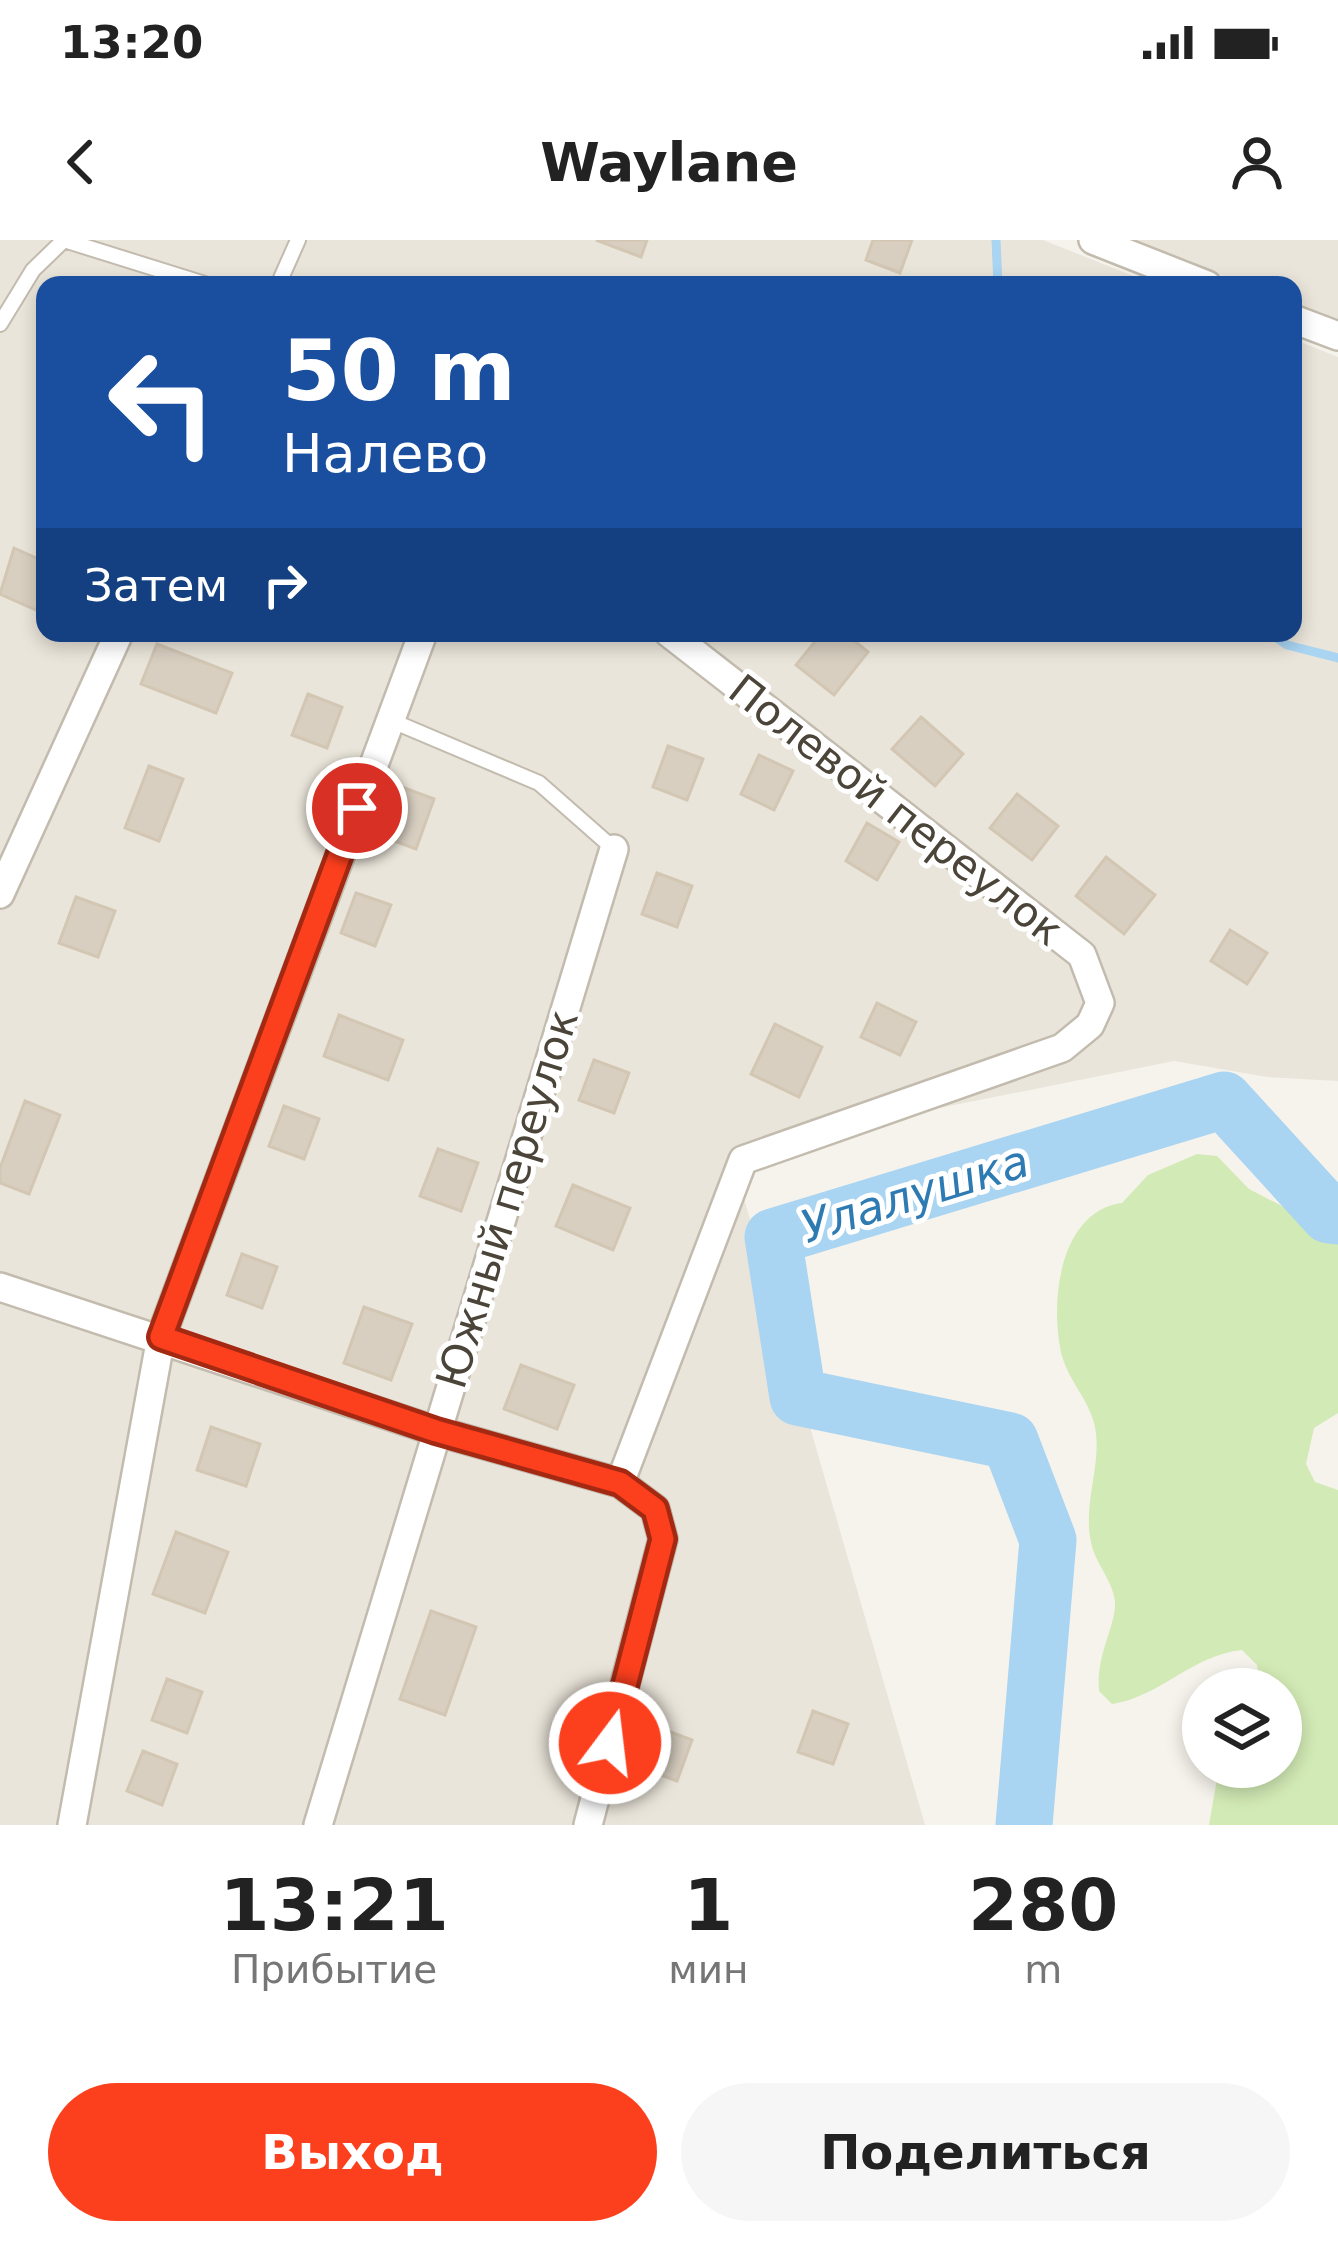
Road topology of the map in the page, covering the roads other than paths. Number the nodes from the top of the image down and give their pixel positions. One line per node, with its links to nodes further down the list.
1 (64, 240): 5 (lane); 9 (lane)
2 (298, 240): 6 (lane)
3 (1093, 240): 4 (street)
4 (1126, 246): 7 (street)
5 (179, 276)
6 (282, 276)
7 (1188, 276)
8 (1302, 323): 10 (street)
9 (0, 324)
10 (1338, 337)
11 (114, 642): 16 (street)
12 (420, 642): 14 (street)
13 (681, 642): 20 (street, Полевой переулок)
14 (390, 720): 15 (lane); 18 (street)
15 (614, 849): 19 (street, Южный переулок)
16 (0, 894)
17 (0, 1287): 18 (street)
18 (161, 1337): 19 (street); 21 (street)
19 (436, 1431): 20 (street); 22 (street, Южный переулок)
20 (620, 1483): 23 (street)
21 (72, 1825)
22 (318, 1825)
23 (588, 1825)

